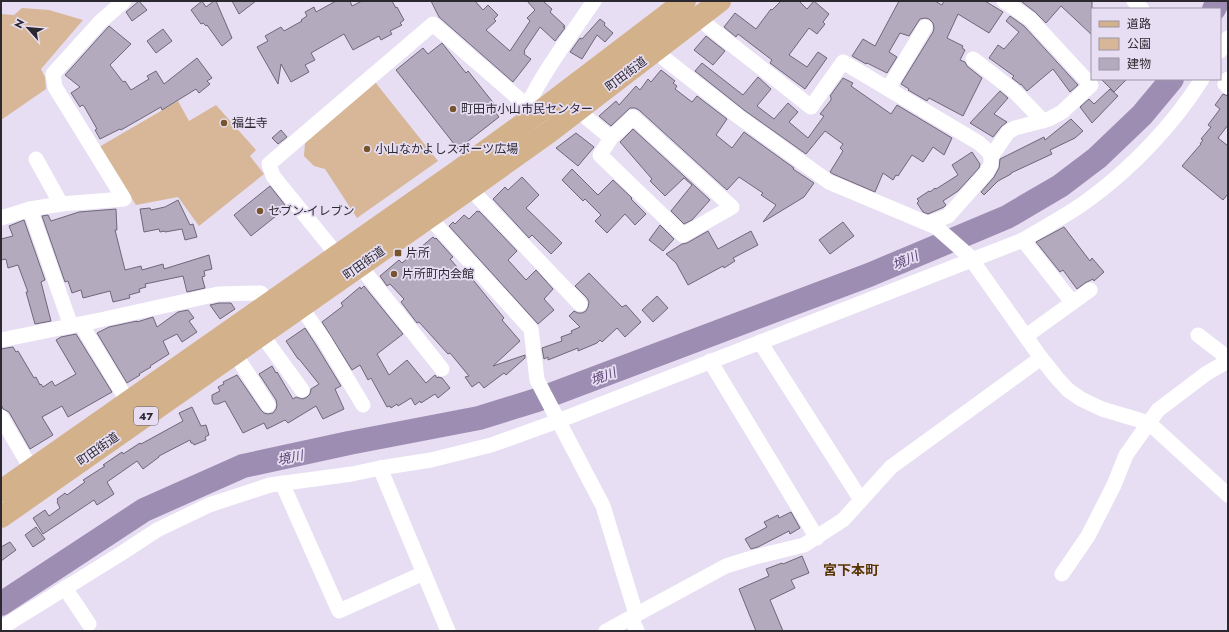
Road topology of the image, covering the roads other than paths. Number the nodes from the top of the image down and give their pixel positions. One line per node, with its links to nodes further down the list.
1 (124, 1): 25 (street)
2 (594, 1): 17 (street)
3 (685, 1): 17 (main road, 町田街道 / 47)
4 (720, 1): 6 (main road, 町田街道 / 47)
5 (1004, 1): 18 (street)
6 (700, 17): 9 (main road, 町田街道 / 47); 15 (street)
7 (925, 27): 15 (street)
8 (1228, 39): 10 (street)
9 (657, 50): 16 (main road, 町田街道 / 47); 29 (street)
10 (1221, 50)
11 (973, 59): 18 (street)
12 (1228, 79): 14 (street)
13 (1201, 80): 30 (street)
14 (1228, 87)
15 (888, 89): 21 (street)
16 (580, 109): 19 (main road, 町田街道 / 47); 20 (street)
17 (531, 111): 19 (street); 23 (main road, 町田街道 / 47); 31 (street)
18 (1043, 121): 21 (street)
19 (548, 133): 24 (main road, 町田街道 / 47)
20 (611, 138): 20 (street)
21 (991, 157): 29 (street)
22 (36, 159): 25 (street)
23 (458, 171): 24 (street); 31 (main road, 町田街道 / 47)
24 (471, 188): 27 (main road, 町田街道 / 47); 37 (street)
25 (61, 204): 26 (street)
26 (30, 209): 28 (street); 40 (street)
27 (429, 217): 33 (main road, 町田街道 / 47); 56 (street)
28 (1, 218)
29 (933, 225): 32 (street)
30 (1023, 240): 32 (street); 35 (street)
31 (338, 256): 36 (main road, 町田街道 / 47)
32 (970, 258): 43 (street); 45 (street)
33 (360, 266): 38 (main road, 町田街道 / 47); 50 (street)
34 (1090, 290): 35 (street)
35 (1072, 302): 43 (street)
36 (269, 303): 39 (street); 40 (street); 52 (main road, 町田街道 / 47)
37 (580, 304)
38 (301, 307): 39 (main road, 町田街道 / 47); 54 (street)
39 (282, 321): 41 (main road, 町田街道 / 47)
40 (76, 325): 44 (street); 52 (street)
41 (262, 335): 46 (main road, 町田街道 / 47); 51 (street)
42 (1198, 335): 48 (street)
43 (1026, 336): 47 (street)
44 (1, 340)
45 (760, 342): 49 (street); 65 (street)
46 (235, 354): 53 (street); 57 (main road, 町田街道 / 47)
47 (1041, 358): 58 (street); 65 (street)
48 (1228, 360): 58 (street)
49 (710, 362): 56 (street); 67 (street)
50 (442, 368)
51 (302, 390)
52 (128, 402): 57 (street); 60 (main road, 町田街道 / 47)
53 (268, 405)
54 (363, 405)
55 (1, 417): 60 (street)
56 (556, 417): 59 (street); 71 (street)
57 (139, 421): 62 (main road, 町田街道 / 47)
58 (1150, 423): 64 (street); 69 (street)
59 (380, 468): 61 (street); 68 (street)
60 (32, 469): 62 (street); 63 (main road, 町田街道 / 47)
61 (282, 483): 68 (street); 70 (street)
62 (43, 488): 66 (main road, 町田街道 / 47)
63 (1, 491)
64 (1228, 496)
65 (861, 500): 67 (street)
66 (1, 517)
67 (817, 538): 71 (street)
68 (424, 573): 74 (street)
69 (1062, 574)
70 (65, 588): 72 (street); 73 (street)
71 (635, 621): 75 (street)
72 (88, 624)
73 (9, 627)
74 (448, 631)
75 (606, 631)

